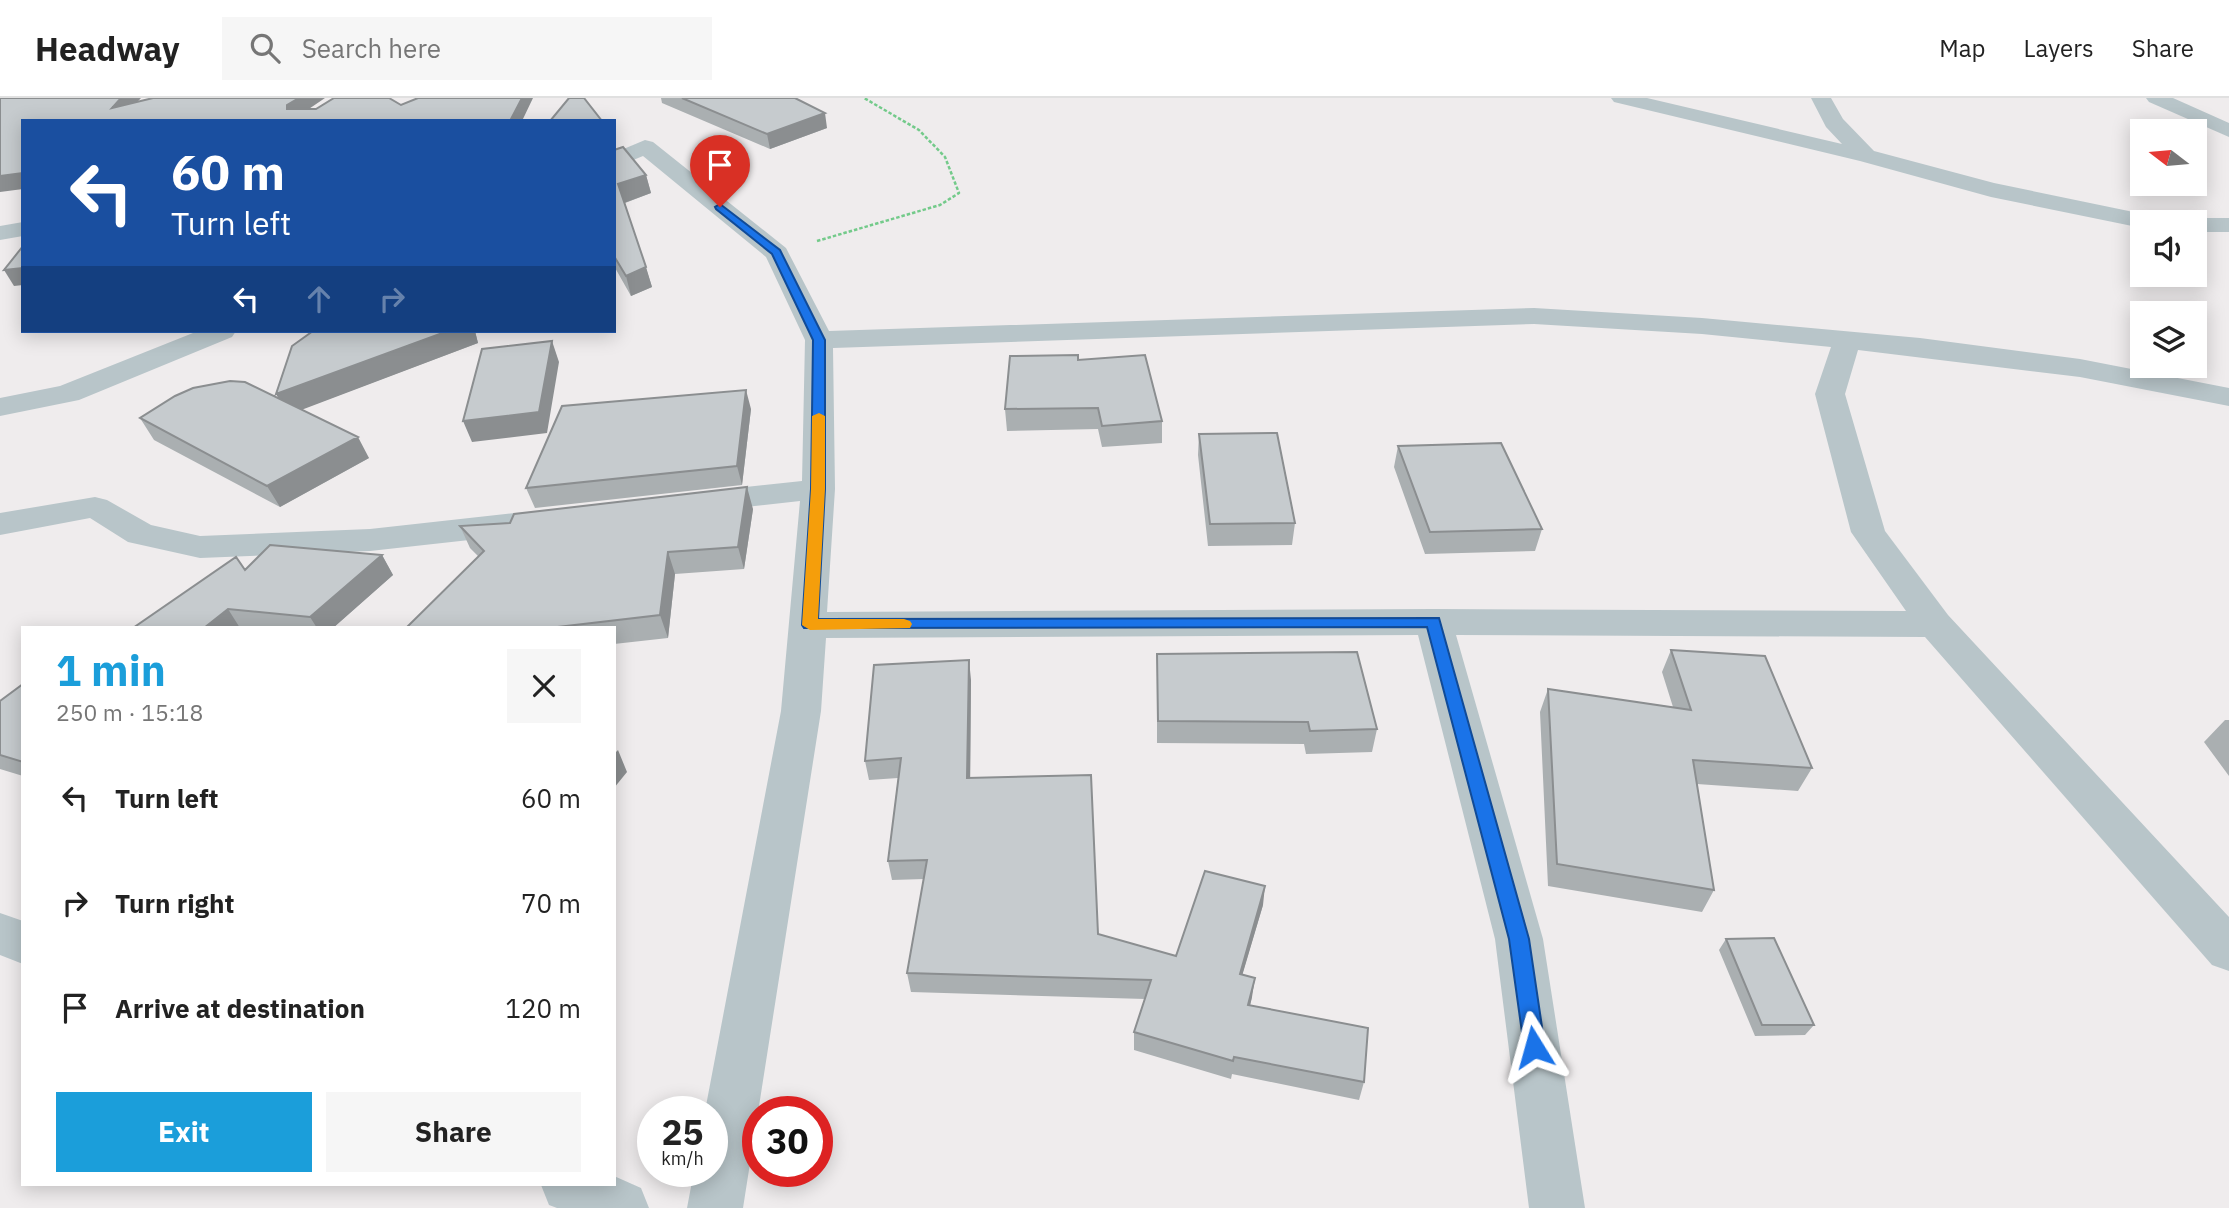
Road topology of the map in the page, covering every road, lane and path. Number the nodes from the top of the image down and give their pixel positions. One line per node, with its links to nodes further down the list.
1 (864, 98): 13 (path)
2 (1621, 98): 6 (street)
3 (1821, 98): 6 (street)
4 (2156, 98): 5 (street)
5 (2229, 131)
6 (1866, 156): 8 (street)
7 (616, 160): 13 (street)
8 (2130, 218)
9 (2207, 225): 10 (street)
10 (2229, 225)
11 (21, 229): 12 (street)
12 (0, 233)
13 (776, 253): 15 (street)
14 (217, 333): 18 (street)
15 (819, 340): 16 (street); 19 (street)
16 (1847, 340): 17 (street); 24 (street)
17 (2229, 397)
18 (0, 407)
19 (818, 489): 20 (street); 25 (street)
20 (669, 506)
21 (547, 520): 22 (street)
22 (0, 524)
23 (1434, 622): 24 (street); 25 (street); 32 (street)
24 (1935, 624): 28 (street)
25 (810, 625): 31 (street)
26 (0, 933): 27 (street)
27 (21, 942)
28 (2229, 950)
29 (571, 1186): 30 (street)
30 (621, 1208)
31 (715, 1208)
32 (1557, 1208)

